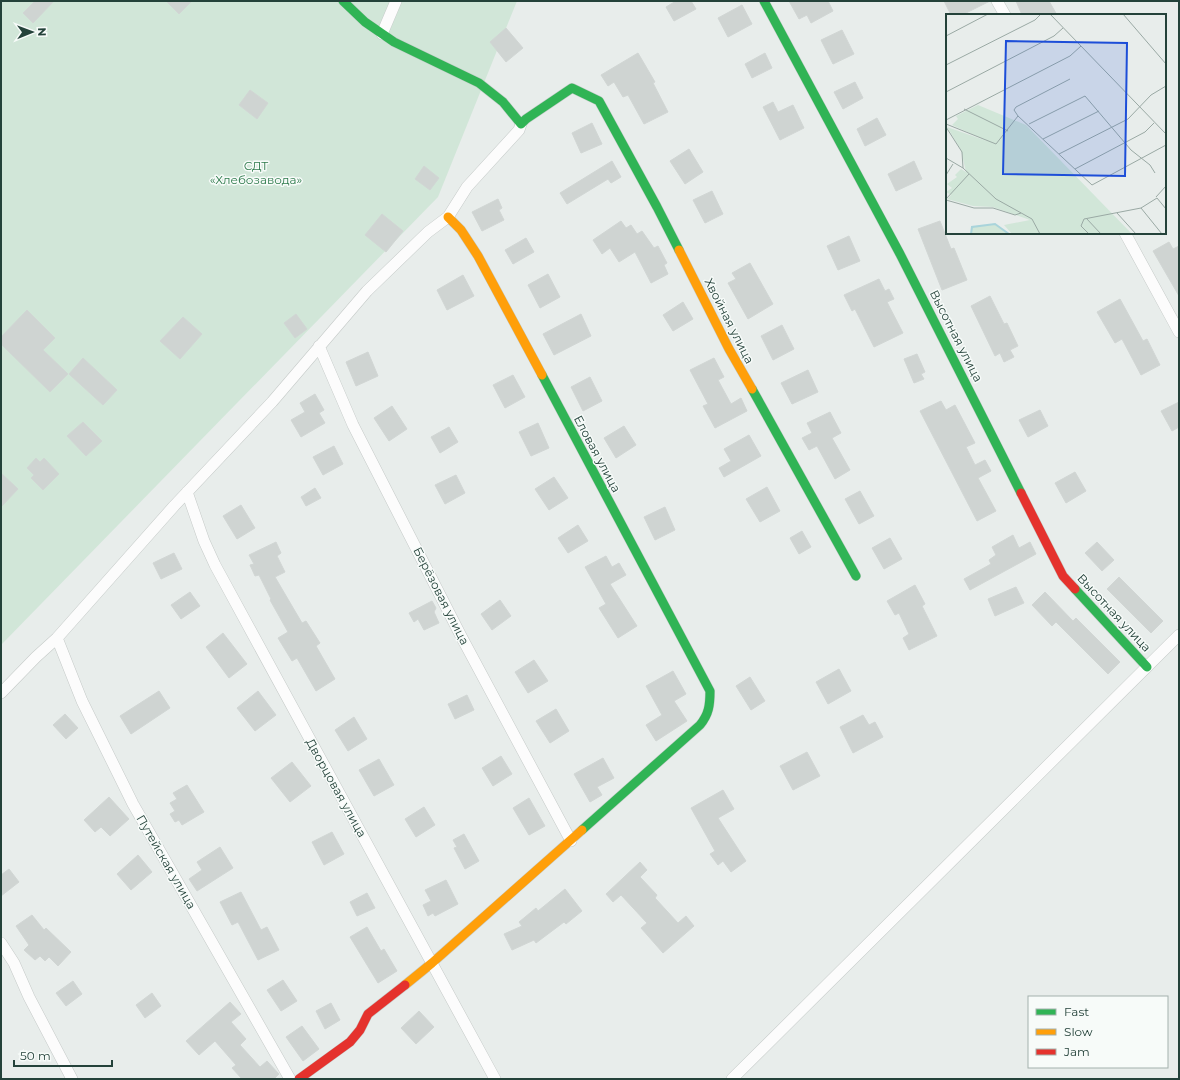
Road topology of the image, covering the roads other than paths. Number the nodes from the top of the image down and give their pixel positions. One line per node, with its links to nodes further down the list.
1 (343, 1): 6 (street)
2 (396, 1): 6 (street)
3 (764, 1): 16 (street, Высотная улица)
4 (998, 1): 5 (street)
5 (1004, 14)
6 (382, 34): 7 (street)
7 (521, 124): 8 (street); 13 (street, Хвойная улица)
8 (448, 217): 11 (street); 18 (street, Еловая улица)
9 (1126, 234): 10 (street)
10 (1179, 332)
11 (319, 346): 12 (street); 18 (street, Берёзовая улица)
12 (187, 492): 15 (street); 20 (street, Дворцовая улица)
13 (856, 576)
14 (1179, 635): 16 (street)
15 (57, 638): 17 (street); 22 (street, Путейская улица)
16 (1147, 667): 25 (street)
17 (1, 693)
18 (571, 841): 20 (street)
19 (1, 943): 21 (street)
20 (432, 963): 23 (street); 24 (street, Дворцовая улица)
21 (72, 1079)
22 (290, 1079)
23 (299, 1079)
24 (495, 1079)
25 (732, 1079)

